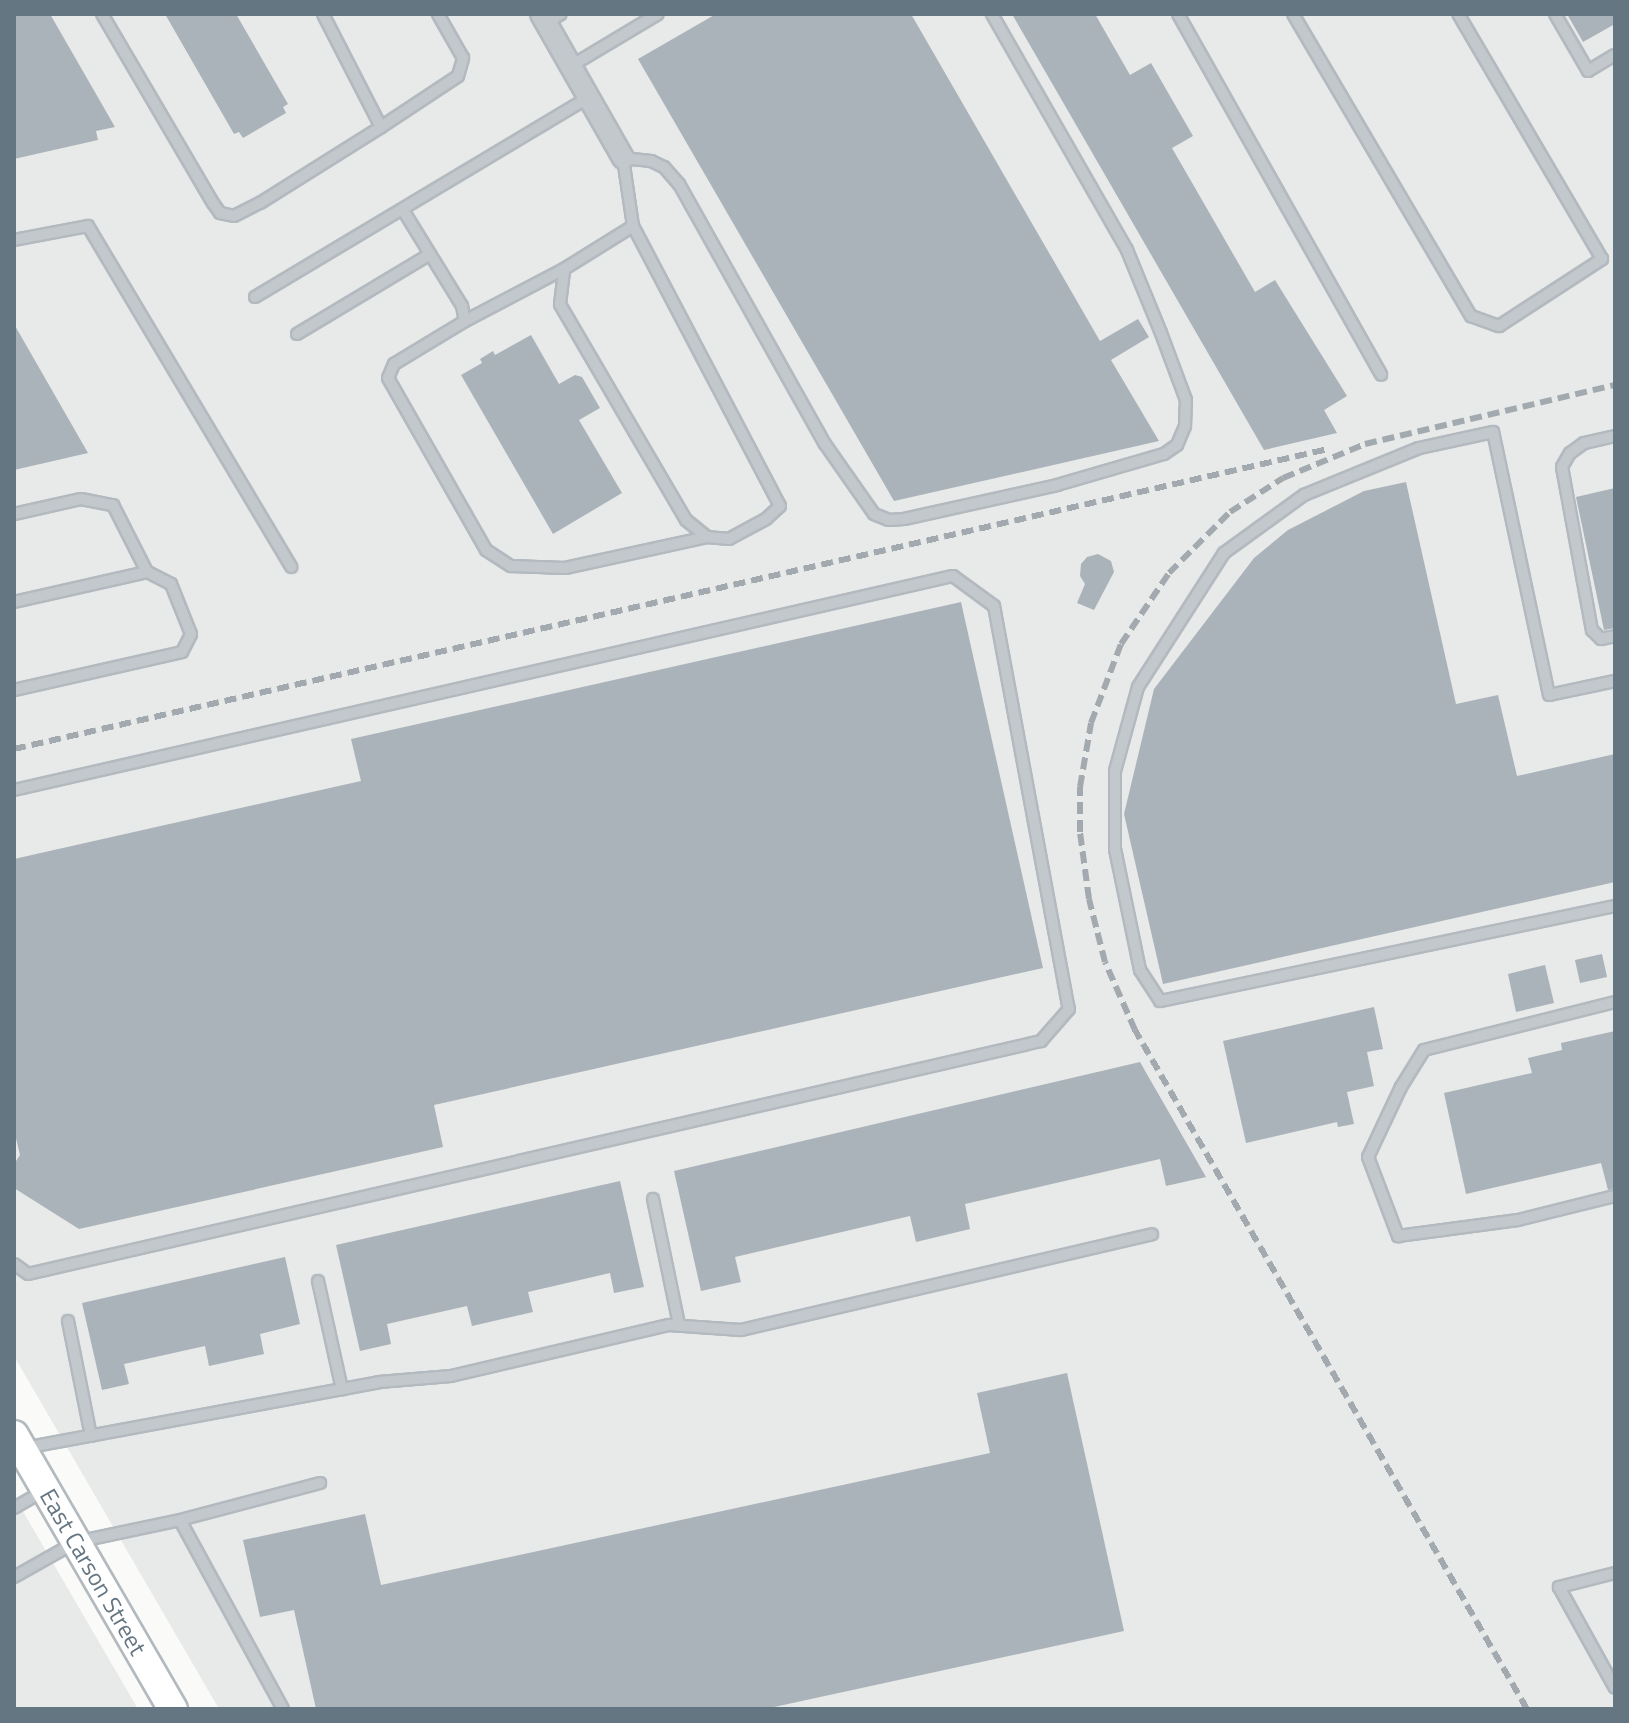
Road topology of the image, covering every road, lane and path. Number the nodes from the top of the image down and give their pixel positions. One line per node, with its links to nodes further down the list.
1 (102, 14): 14 (lane)
2 (323, 14): 14 (lane)
3 (438, 14): 14 (lane)
4 (658, 14): 12 (lane)
5 (992, 14): 15 (lane)
6 (1178, 14): 24 (lane)
7 (1293, 14): 8 (lane)
8 (1458, 14)
9 (1555, 14): 11 (lane)
10 (550, 17): 12 (street)
11 (1615, 55)
12 (571, 66): 13 (street)
13 (589, 97): 15 (street); 16 (lane)
14 (381, 127)
15 (623, 158): 17 (lane)
16 (403, 210): 19 (lane); 21 (lane)
17 (633, 226): 20 (lane); 27 (lane)
18 (14, 240): 28 (lane)
19 (430, 254): 22 (lane); 23 (lane)
20 (564, 269): 22 (lane); 27 (lane)
21 (255, 297)
22 (465, 321): 27 (lane)
23 (297, 334)
24 (1381, 375)
25 (1615, 436): 31 (lane)
26 (14, 514): 29 (lane)
27 (707, 537)
28 (291, 567)
29 (147, 572): 30 (lane); 33 (lane)
30 (14, 602)
31 (1615, 636)
32 (1615, 681): 35 (lane)
33 (14, 690)
34 (14, 790): 40 (lane)
35 (1615, 906)
36 (1615, 1002): 37 (lane)
37 (1615, 1196)
38 (653, 1199): 43 (lane)
39 (1152, 1234): 43 (lane)
40 (14, 1264)
41 (318, 1281): 44 (lane)
42 (68, 1321): 45 (lane)
43 (679, 1325): 44 (lane)
44 (342, 1389): 45 (lane)
45 (91, 1436): 46 (lane)
46 (18, 1442): 48 (main road, East Carson Street)
47 (320, 1483): 50 (lane)
48 (46, 1490): 49 (lane); 51 (main road, East Carson Street)
49 (14, 1508)
50 (180, 1520): 51 (lane); 56 (lane)
51 (76, 1542): 53 (lane); 55 (main road, East Carson Street)
52 (1615, 1573): 54 (lane)
53 (14, 1577)
54 (1615, 1688)
55 (173, 1709)
56 (283, 1709)

